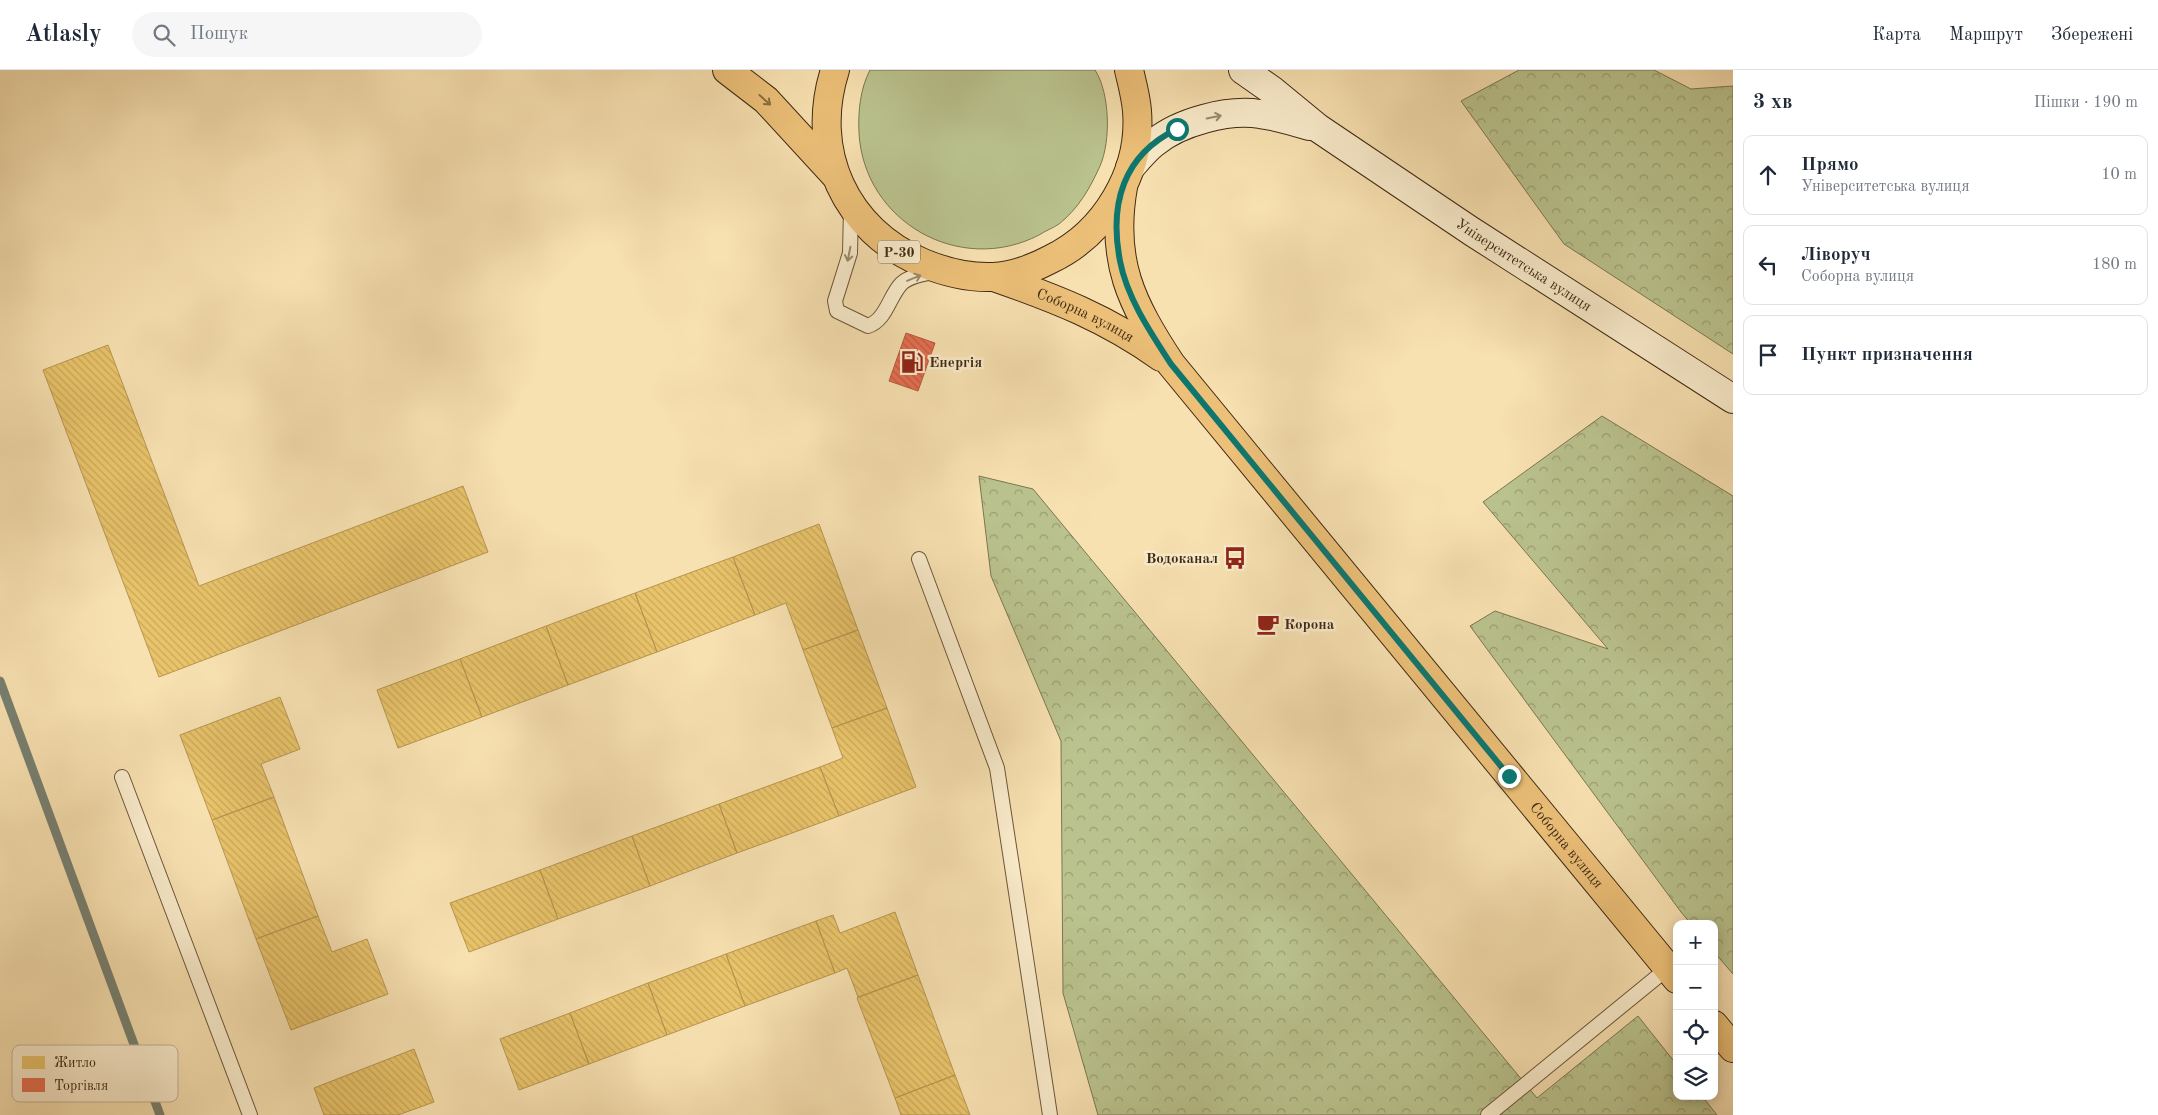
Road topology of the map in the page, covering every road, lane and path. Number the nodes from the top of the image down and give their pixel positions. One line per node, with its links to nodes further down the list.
1 (727, 70): 8 (main road, Р-30, one-way to 8)
2 (835, 70): 8 (main road)
3 (1129, 70): 6 (main road, Соборна вулиця)
4 (1137, 70): 6 (main road)
5 (1242, 70): 7 (main road, Університетська вулиця / Р-30)
6 (1137, 110): 9 (main road, Соборна вулиця)
7 (1318, 128): 9 (main road, Університетська вулиця / Р-30, one-way to 7); 14 (main road, Університетська вулиця / Р-30)
8 (836, 176): 10 (main road, Р-30)
9 (1126, 177): 12 (main road, Р-30); 13 (main road, Соборна вулиця)
10 (851, 206): 11 (main road, Р-30); 11 (lane, one-way to 11)
11 (941, 270): 12 (main road, Р-30)
12 (994, 277): 13 (main road, Соборна вулиця)
13 (1171, 364): 17 (main road, Соборна вулиця)
14 (1733, 399)
15 (919, 559): 21 (lane)
16 (122, 777): 20 (lane)
17 (1672, 974): 22 (lane)
18 (1718, 1030): 19 (main road)
19 (1733, 1048)
20 (250, 1115)
21 (1050, 1115)
22 (1488, 1115)

